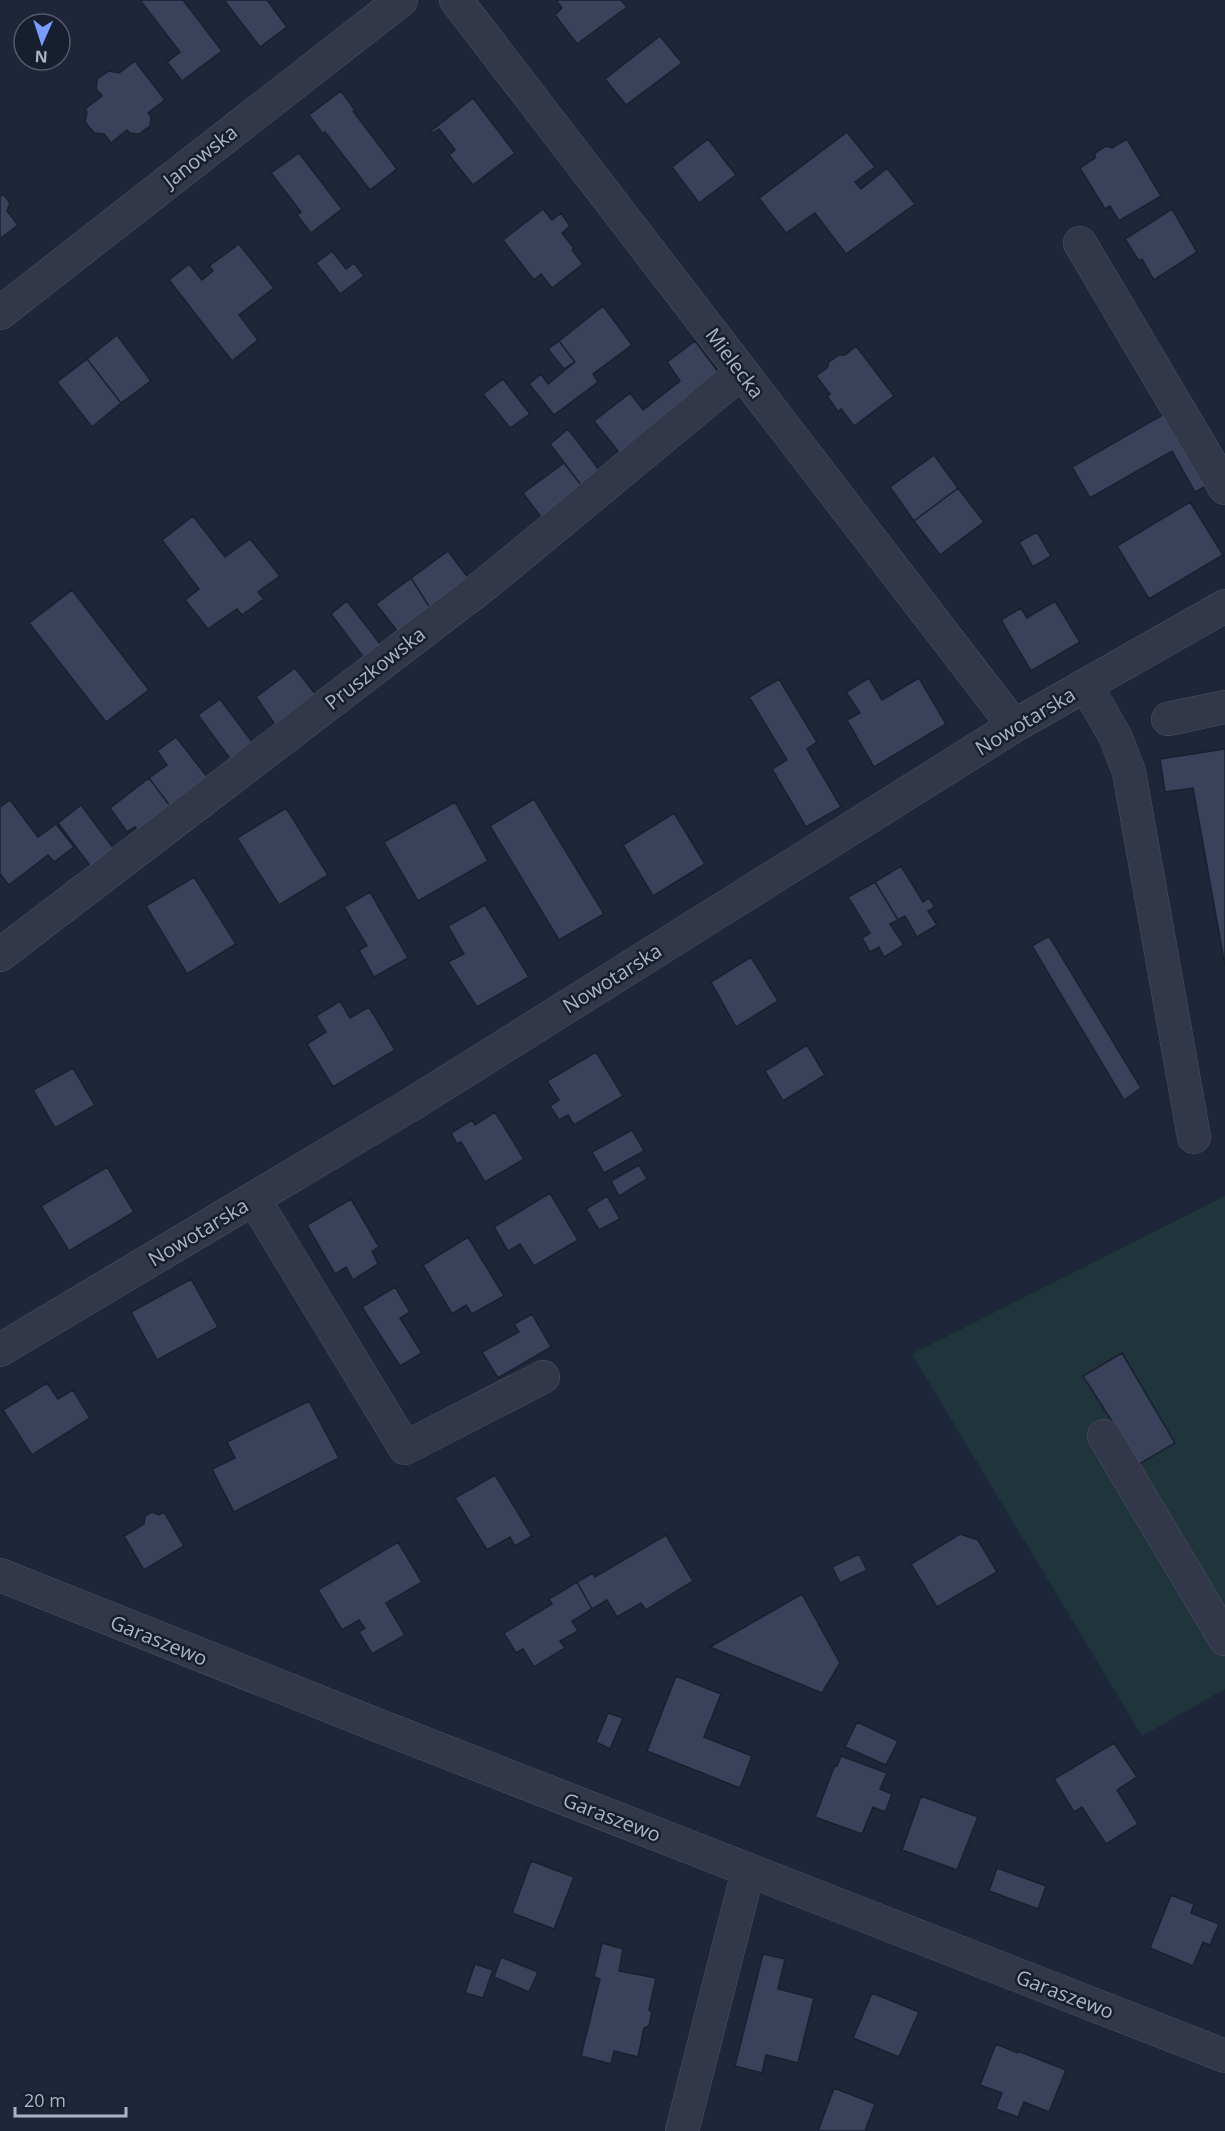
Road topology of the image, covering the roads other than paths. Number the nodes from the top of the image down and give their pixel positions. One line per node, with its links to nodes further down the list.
1 (401, 0): 4 (street, Janowska)
2 (456, 0): 5 (street, Mielecka)
3 (1080, 243): 6 (street)
4 (0, 312)
5 (742, 372): 11 (street, Mielecka); 12 (street, Pruszkowska)
6 (1225, 488)
7 (1225, 606): 8 (street, Nowotarska)
8 (1086, 686): 11 (street, Nowotarska); 13 (street)
9 (1225, 707): 10 (street)
10 (1168, 719)
11 (1014, 726): 14 (street, Nowotarska)
12 (0, 955)
13 (1194, 1137)
14 (254, 1199): 15 (street, Nowotarska); 16 (street)
15 (0, 1350)
16 (543, 1377)
17 (1104, 1436): 19 (street)
18 (0, 1575): 20 (street, Garaszewo)
19 (1225, 1639)
20 (748, 1871): 21 (street, Garaszewo); 22 (street)
21 (1225, 2056)
22 (682, 2131)

